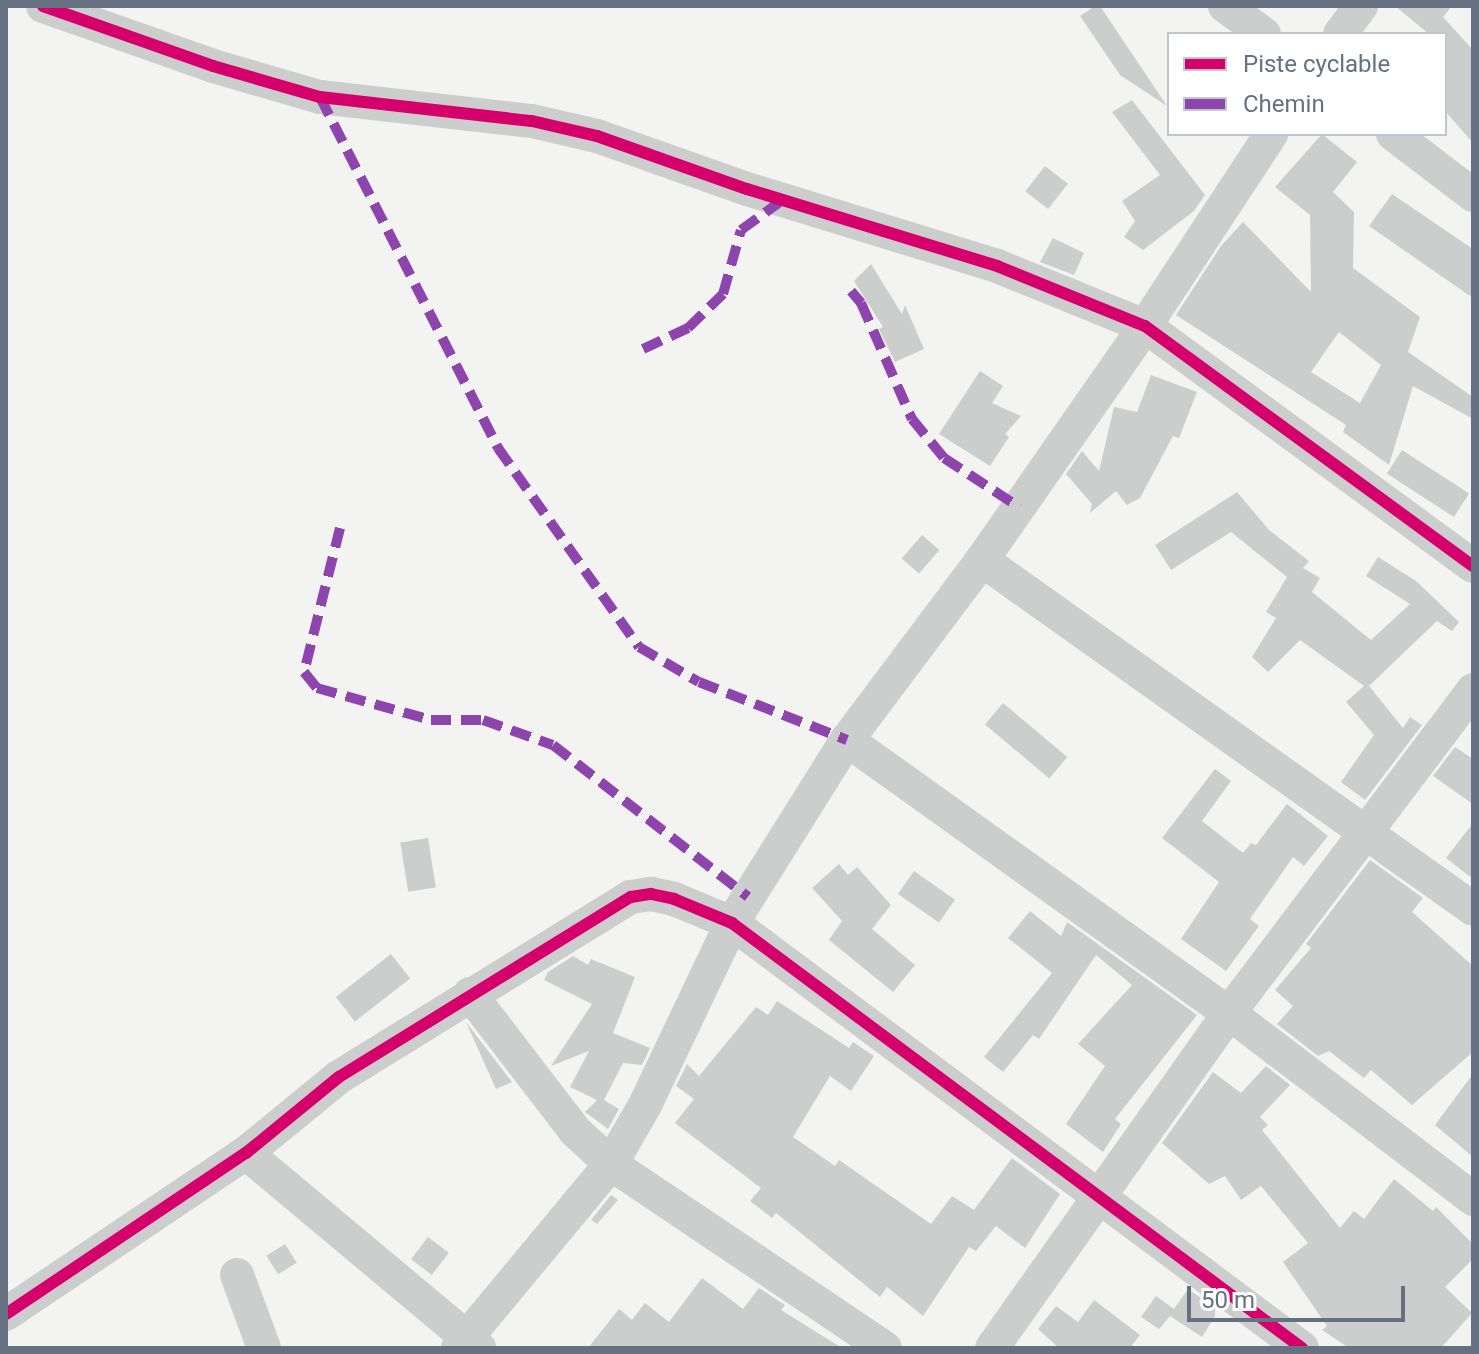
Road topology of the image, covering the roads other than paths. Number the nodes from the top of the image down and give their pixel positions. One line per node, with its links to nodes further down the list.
1 (43, 6): 9 (street)
2 (1225, 6): 4 (street)
3 (1361, 6): 5 (street)
4 (1261, 32)
5 (1342, 32)
6 (1270, 136): 9 (street)
7 (1396, 136): 8 (street)
8 (1473, 195)
9 (1145, 326): 10 (street); 11 (street)
10 (982, 560): 13 (street); 14 (street)
11 (1473, 566)
12 (1473, 690): 14 (street)
13 (847, 740): 16 (street); 18 (street)
14 (1369, 832): 15 (street); 18 (street)
15 (1473, 909)
16 (732, 923): 17 (street); 20 (street); 21 (street)
17 (470, 994): 19 (street); 20 (street)
18 (1229, 1013): 21 (street); 22 (street)
19 (246, 1153): 24 (street); 25 (street)
20 (611, 1164): 25 (street); 27 (street)
21 (1099, 1195): 28 (street); 29 (street)
22 (1473, 1199)
23 (237, 1275): 26 (street)
24 (6, 1314)
25 (468, 1345)
26 (264, 1348)
27 (885, 1348)
28 (992, 1348)
29 (1302, 1348)

